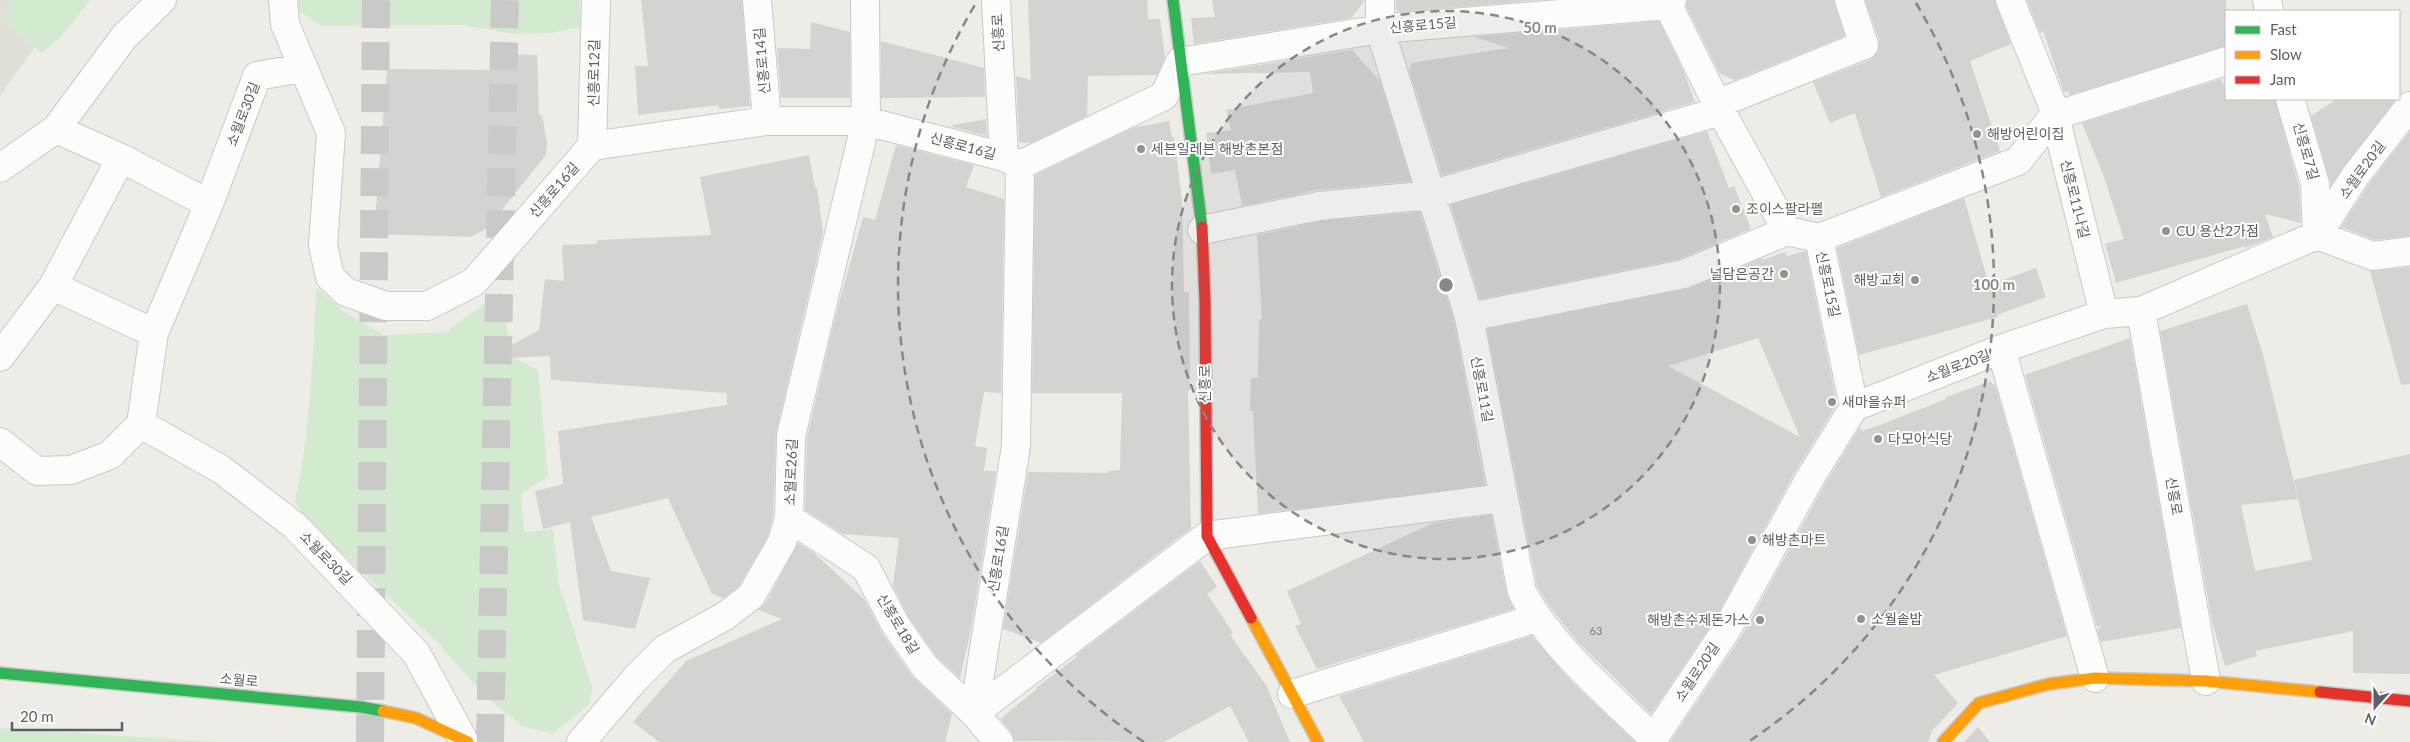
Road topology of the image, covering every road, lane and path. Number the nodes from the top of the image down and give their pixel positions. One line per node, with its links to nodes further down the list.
1 (162, 0): 22 (street)
2 (282, 0): 15 (street)
3 (596, 0): 23 (street, 신흥로12길)
4 (757, 0): 21 (street, 신흥로14길)
5 (865, 0): 20 (street)
6 (996, 0): 25 (street, 신흥로)
7 (1173, 0): 14 (street, 신흥로)
8 (1380, 0): 12 (street, 신흥로11길)
9 (1849, 0): 18 (street)
10 (2010, 0): 19 (street, 신흥로11나길)
11 (1670, 2): 12 (street, 신흥로15길); 18 (street, 신흥로15길)
12 (1380, 29): 14 (street, 신흥로15길); 27 (street, 신흥로11길)
13 (2225, 61): 19 (street)
14 (1180, 62): 25 (street); 29 (street, 신흥로)
15 (302, 68): 23 (street, 신흥로16길); 28 (street, 소월로30길)
16 (2290, 100): 31 (street, 신흥로7길)
17 (2410, 106): 31 (street, 소월로20길)
18 (1719, 108): 27 (street); 30 (street, 신흥로15길)
19 (2054, 116): 32 (street); 36 (street, 신흥로11나길)
20 (866, 120): 21 (street, 신흥로16길); 25 (street, 신흥로16길); 45 (street, 소월로26길)
21 (767, 121): 23 (street, 신흥로16길)
22 (56, 129): 24 (street); 26 (street)
23 (592, 146)
24 (120, 158): 28 (street); 34 (street)
25 (1012, 161): 53 (street, 신흥로16길)
26 (0, 168)
27 (1430, 194): 29 (street); 37 (street, 신흥로11길)
28 (208, 204): 38 (street, 소월로30길)
29 (1202, 230): 46 (street, 신흥로)
30 (1787, 231): 32 (street, 신흥로15길); 37 (street)
31 (2317, 235): 33 (street); 35 (street, 소월로20길)
32 (1819, 238): 41 (street, 신흥로15길)
33 (2410, 251)
34 (53, 286): 38 (street); 40 (street)
35 (2141, 311): 36 (street, 소월로20길); 50 (street, 신흥로)
36 (2104, 314): 39 (street, 소월로20길)
37 (1469, 317): 44 (street, 신흥로11길)
38 (154, 333): 42 (street, 소월로30길)
39 (2001, 349): 41 (street, 소월로20길); 49 (street)
40 (0, 357)
41 (1854, 407): 54 (street, 소월로20길)
42 (141, 424): 43 (street); 55 (street, 소월로30길)
43 (0, 442)
44 (1503, 498): 46 (street); 47 (street, 신흥로11길)
45 (789, 518): 53 (street, 신흥로18길); 56 (street, 소월로26길)
46 (1207, 536): 51 (street, 신흥로); 53 (street)
47 (1536, 618): 51 (street); 54 (street, 신흥로11길)
48 (0, 673): 55 (street, 소월로)
49 (2095, 678): 50 (street); 59 (street)
50 (2206, 681): 52 (street)
51 (1292, 694): 58 (street, 신흥로)
52 (2410, 701)
53 (974, 713): 57 (street, 신흥로18길)
54 (1652, 740)
55 (465, 741)
56 (581, 742)
57 (999, 742)
58 (1318, 742)
59 (1943, 742)

